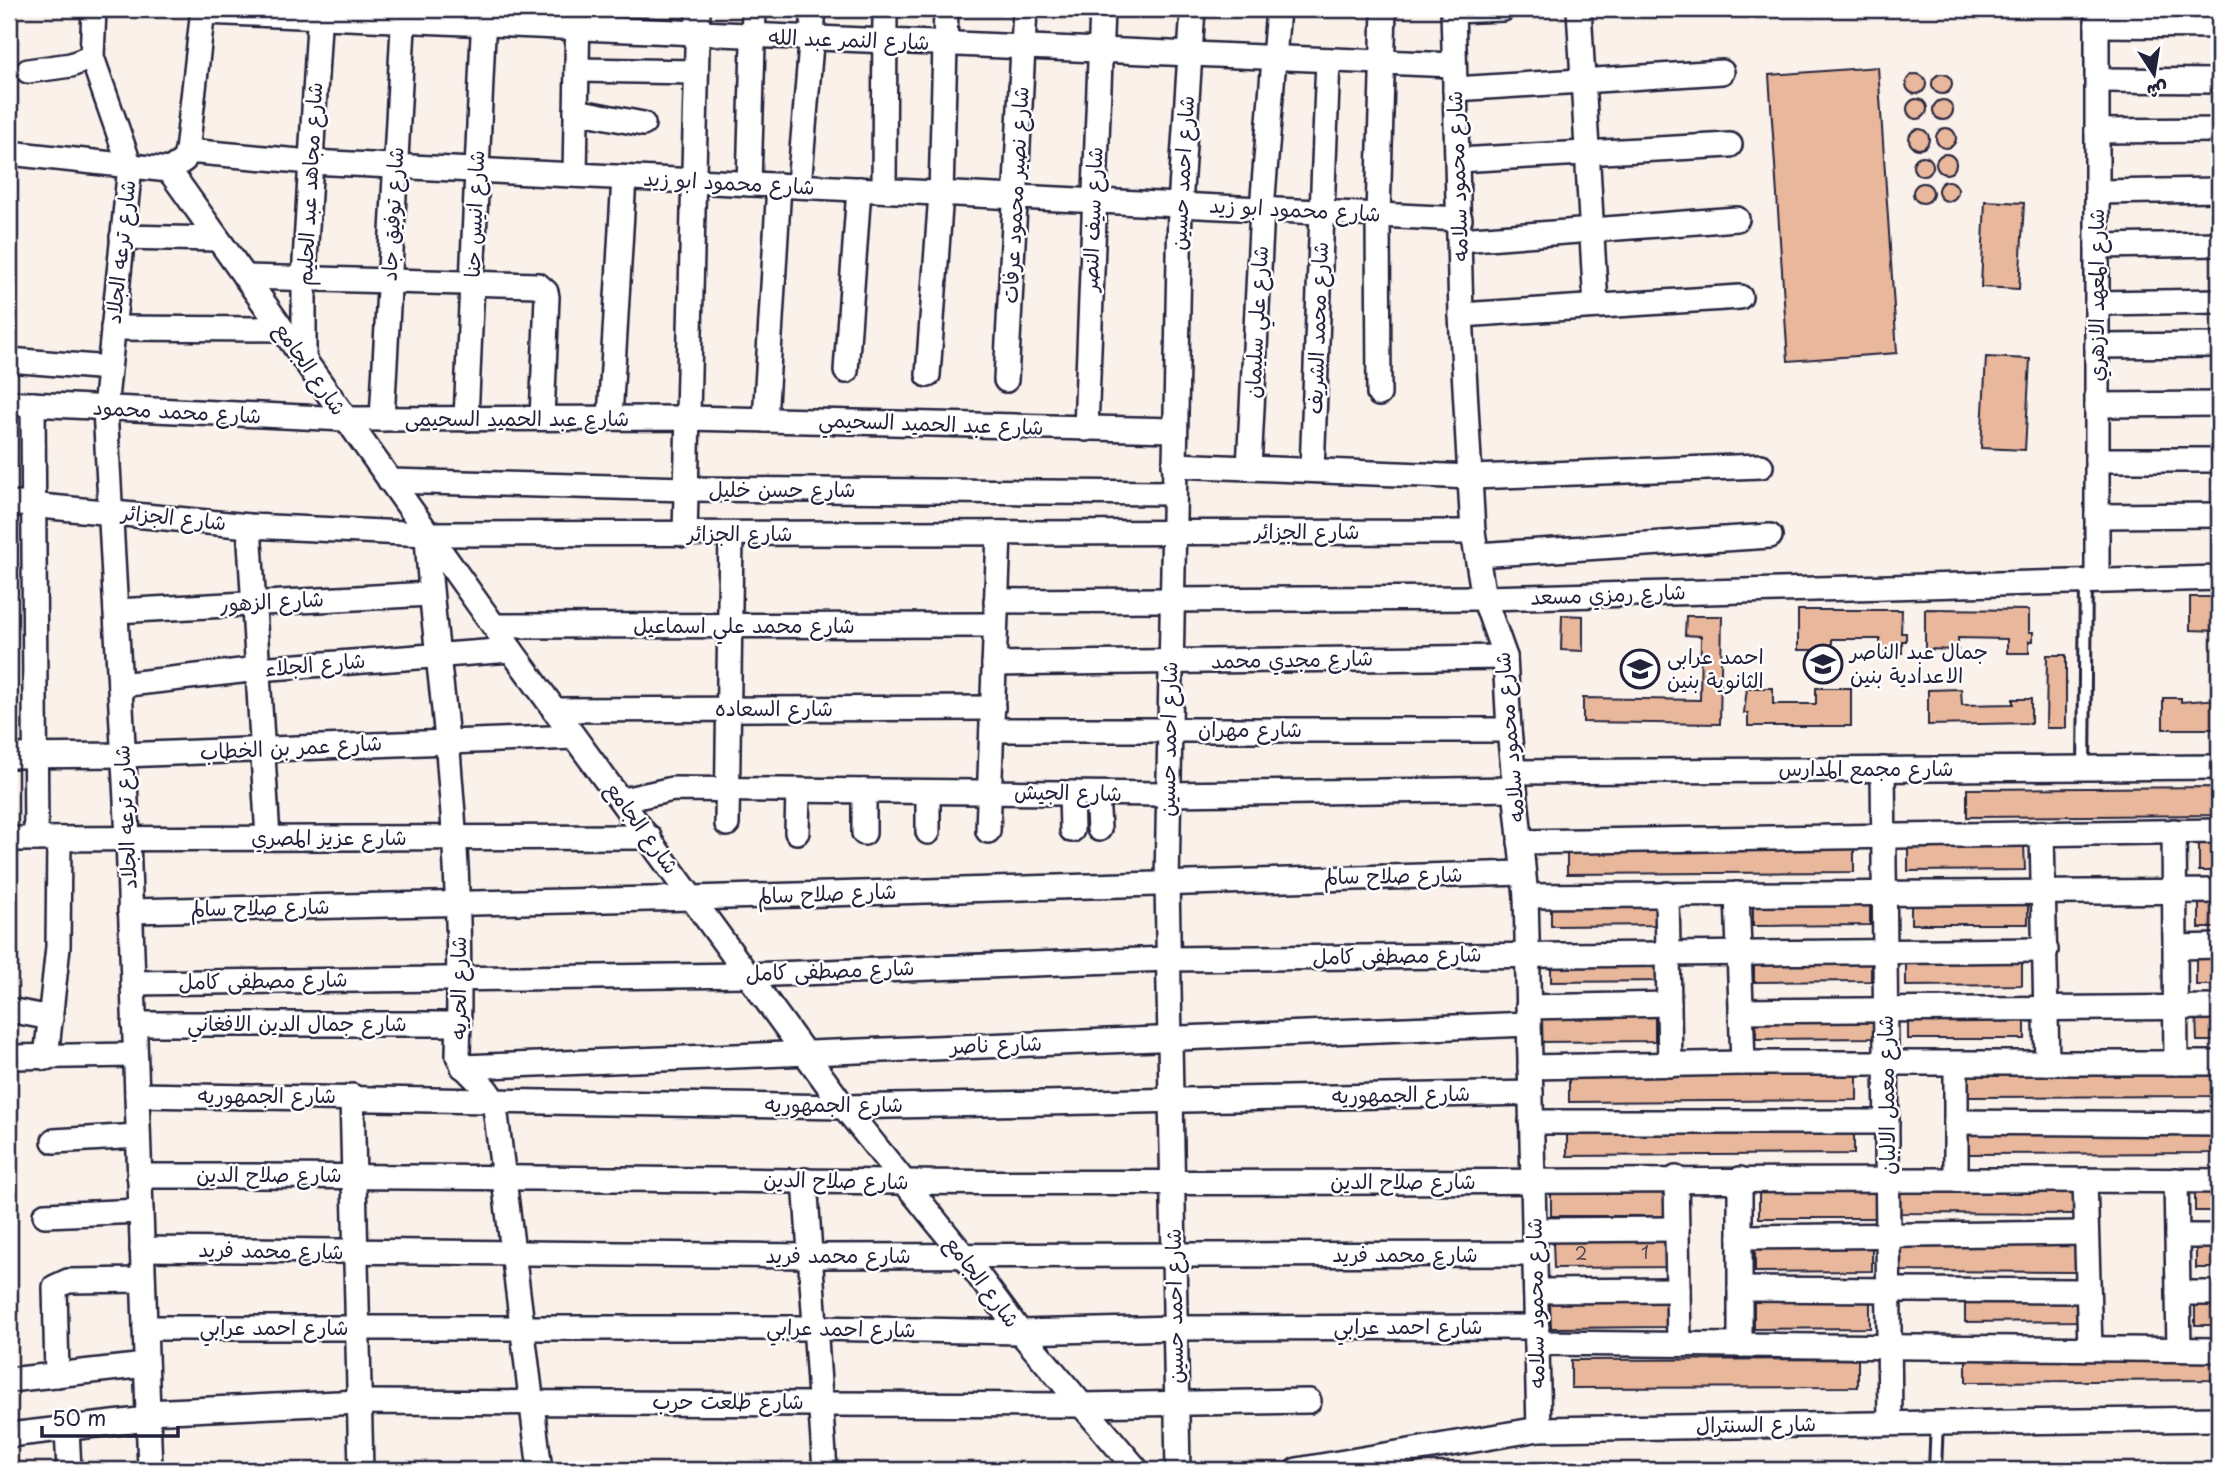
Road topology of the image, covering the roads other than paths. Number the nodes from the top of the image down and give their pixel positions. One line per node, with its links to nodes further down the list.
1 (94, 9): 30 (street)
2 (698, 9): 22 (street)
3 (754, 9): 23 (street)
4 (814, 9): 24 (street)
5 (885, 9): 25 (street)
6 (946, 9): 26 (street)
7 (1025, 9): 27 (street, شارع نصير محمود عرفات)
8 (1102, 9): 28 (street, شارع سيف النصر)
9 (1193, 9): 29 (street, شارع احمد حسين)
10 (1278, 9): 31 (street, شارع علي سليمان)
11 (1384, 9): 33 (street)
12 (1503, 9): 15 (street)
13 (1579, 9): 41 (street)
14 (203, 10): 16 (street, شارع النمر عبد الله); 48 (street)
15 (1453, 10): 34 (street, شارع محمود سلامه)
16 (319, 13): 17 (street, شارع النمر عبد الله); 52 (street, شارع مجاهد عبد الحليم)
17 (404, 15): 18 (street, شارع النمر عبد الله); 54 (street, شارع توفيق جاد)
18 (484, 17): 20 (street, شارع النمر عبد الله); 56 (street, شارع انيس حنا)
19 (2098, 17): 21 (street); 39 (street, شارع المعهد الازهري)
20 (578, 19): 22 (street, شارع النمر عبد الله); 35 (street)
21 (2219, 26)
22 (697, 33): 23 (street, شارع النمر عبد الله); 37 (street)
23 (753, 37): 24 (street, شارع النمر عبد الله); 60 (street)
24 (812, 38): 25 (street, شارع النمر عبد الله); 61 (street)
25 (885, 43): 26 (street, شارع النمر عبد الله); 63 (street)
26 (945, 44): 27 (street, شارع النمر عبد الله); 66 (street)
27 (1024, 47): 28 (street, شارع النمر عبد الله); 67 (street, شارع نصير محمود عرفات)
28 (1099, 50): 29 (street, شارع النمر عبد الله); 68 (street, شارع سيف النصر)
29 (1190, 54): 31 (street, شارع النمر عبد الله); 69 (street, شارع احمد حسين)
30 (92, 57): 36 (street); 53 (street)
31 (1274, 57): 32 (street, شارع النمر عبد الله); 70 (street, شارع علي سليمان)
32 (1328, 60): 33 (street, شارع النمر عبد الله); 71 (street, شارع محمد الشريف)
33 (1383, 62): 34 (street, شارع النمر عبد الله); 72 (street)
34 (1453, 65): 42 (street, شارع محمود سلامه)
35 (577, 70): 37 (street); 43 (street)
36 (27, 71)
37 (696, 72): 59 (street)
38 (1723, 72): 41 (street)
39 (2098, 80): 40 (street); 46 (street, شارع المعهد الازهري)
40 (2219, 81)
41 (1584, 82): 42 (street); 50 (street)
42 (1455, 89): 51 (street, شارع محمود سلامه)
43 (576, 111): 44 (street); 57 (street)
44 (643, 124)
45 (2219, 130): 46 (street)
46 (2097, 131): 65 (street, شارع المعهد الازهري)
47 (1730, 145): 50 (street)
48 (187, 151): 52 (street, شارع محمود ابو زيد); 55 (street)
49 (9, 153): 53 (street)
50 (1588, 155): 51 (street); 75 (street)
51 (1458, 160): 74 (street, شارع محمود سلامه)
52 (311, 162): 54 (street, شارع محمود ابو زيد); 81 (street, شارع مجاهد عبد الحليم)
53 (130, 166): 55 (street); 76 (street, شارع ترعه الجلاد)
54 (396, 166): 56 (street, شارع محمود ابو زيد); 82 (street, شارع توفيق جاد)
55 (169, 170): 77 (street, شارع الجامع)
56 (477, 170): 57 (street, شارع محمود ابو زيد); 83 (street, شارع انيس حنا)
57 (575, 175): 58 (street, شارع محمود ابو زيد)
58 (624, 178): 59 (street, شارع محمود ابو زيد); 106 (street)
59 (694, 181): 60 (street, شارع محمود ابو زيد); 107 (street)
60 (749, 184): 61 (street, شارع محمود ابو زيد)
61 (789, 186): 62 (street, شارع محمود ابو زيد); 111 (street)
62 (859, 189): 63 (street, شارع محمود ابو زيد); 96 (street)
63 (884, 190): 66 (street, شارع محمود ابو زيد)
64 (2219, 190): 65 (street)
65 (2097, 192): 79 (street, شارع المعهد الازهري)
66 (941, 193): 67 (street, شارع محمود ابو زيد); 97 (street)
67 (1016, 197): 68 (street, شارع محمود ابو زيد); 98 (street, شارع نصير محمود عرفات)
68 (1093, 201): 69 (street, شارع محمود ابو زيد); 112 (street, شارع سيف النصر)
69 (1180, 205): 70 (street, شارع محمود ابو زيد); 113 (street, شارع احمد حسين)
70 (1262, 209): 71 (street, شارع محمود ابو زيد); 118 (street, شارع علي سليمان)
71 (1322, 212): 72 (street, شارع محمود ابو زيد); 119 (street, شارع محمد الشريف)
72 (1378, 215): 74 (street, شارع محمود ابو زيد); 99 (street)
73 (1737, 219): 75 (street, شارع محمود ابو زيد)
74 (1460, 229): 75 (street, شارع محمود ابو زيد); 88 (street, شارع محمود سلامه)
75 (1592, 229): 87 (street)
76 (122, 237): 77 (street); 89 (street, شارع ترعه الجلاد)
77 (217, 239): 80 (street, شارع الجامع)
78 (2219, 244): 79 (street)
79 (2098, 246): 86 (street, شارع المعهد الازهري)
80 (245, 277): 81 (street); 90 (street, شارع الجامع)
81 (304, 278): 82 (street); 94 (street, شارع مجاهد عبد الحليم)
82 (389, 282): 83 (street); 109 (street, شارع توفيق جاد)
83 (472, 283): 105 (street); 110 (street, شارع انيس حنا)
84 (1741, 297): 87 (street)
85 (2219, 301): 86 (street)
86 (2097, 303): 92 (street, شارع المعهد الازهري)
87 (1597, 306): 88 (street)
88 (1461, 315): 120 (street, شارع محمود سلامه)
89 (113, 328): 90 (street); 95 (street, شارع ترعه الجلاد)
90 (282, 329): 94 (street, شارع الجامع)
91 (2219, 345): 92 (street)
92 (2097, 346): 103 (street, شارع المعهد الازهري)
93 (9, 360): 95 (street)
94 (304, 360): 108 (street, شارع الجامع)
95 (109, 368): 104 (street, شارع ترعه الجلاد)
96 (846, 370)
97 (928, 375)
98 (1006, 380)
99 (1379, 394)
100 (9, 403): 101 (street, شارع محمد محمود)
101 (33, 404): 104 (street, شارع محمد محمود); 125 (street)
102 (2219, 404): 103 (street)
103 (2097, 405): 114 (street, شارع المعهد الازهري)
104 (105, 409): 108 (street, شارع محمد محمود); 126 (street, شارع ترعه الجلاد)
105 (542, 418): 106 (street, شارع عبد الحميد السحيمى); 110 (street, شارع عبد الحميد السحيمى)
106 (610, 418): 107 (street, شارع عبد الحميد السحيمى)
107 (688, 418): 111 (street, شارع عبد الحميد السحيمي); 122 (street)
108 (345, 419): 109 (street, شارع عبد الحميد السحيمى); 121 (street, شارع الجامع)
109 (382, 419): 110 (street, شارع عبد الحميد السحيمى)
110 (466, 419)
111 (765, 419): 112 (street, شارع عبد الحميد السحيمي)
112 (1086, 429): 113 (street, شارع عبد الحميد السحيمي)
113 (1175, 429): 116 (street, شارع احمد حسين)
114 (2097, 460): 115 (street); 127 (street, شارع المعهد الازهري)
115 (2219, 460)
116 (1174, 465): 118 (street); 123 (street, شارع احمد حسين)
117 (1760, 466): 120 (street)
118 (1249, 468): 119 (street)
119 (1312, 470): 120 (street)
120 (1472, 477): 130 (street, شارع محمود سلامه)
121 (390, 481): 122 (street, شارع حسن خليل); 133 (street, شارع الجامع)
122 (687, 489): 123 (street, شارع حسن خليل); 134 (street)
123 (1174, 493): 132 (street, شارع احمد حسين)
124 (9, 503): 125 (street, شارع الجزائر)
125 (34, 505): 126 (street, شارع الجزائر); 166 (street)
126 (111, 512): 129 (street, شارع الجزائر); 145 (street, شارع ترعه الجلاد)
127 (2097, 516): 128 (street); 139 (street, شارع المعهد الازهري)
128 (2219, 516)
129 (249, 526): 133 (street, شارع الجزائر); 144 (street)
130 (1473, 532): 132 (street, شارع الجزائر); 137 (street, شارع محمود سلامه)
131 (999, 533): 132 (street, شارع الجزائر); 135 (street, شارع الجزائر); 143 (street)
132 (1173, 533): 141 (street, شارع احمد حسين)
133 (428, 534): 134 (street, شارع الجزائر); 140 (street, شارع الحريه); 147 (street, شارع الجامع)
134 (685, 534): 135 (street, شارع الجزائر)
135 (731, 534): 148 (street)
136 (1770, 537): 137 (street)
137 (1477, 555): 142 (street, شارع محمود سلامه)
138 (2219, 578): 139 (street, شارع رمزي مسعد)
139 (2092, 581): 142 (street, شارع رمزي مسعد); 169 (lane)
140 (429, 594): 144 (street, شارع الزهور); 150 (street, شارع الحريه)
141 (1171, 598): 142 (street, شارع رمزي مسعد); 143 (street, شارع رمزي مسعد); 152 (street, شارع احمد حسين)
142 (1483, 598): 151 (street, شارع محمود سلامه)
143 (996, 601): 146 (street)
144 (254, 602): 145 (street, شارع الزهور); 154 (street)
145 (116, 611): 155 (street, شارع ترعه الجلاد)
146 (995, 625): 148 (street, شارع محمد علي اسماعيل); 153 (street)
147 (494, 626): 148 (street, شارع محمد علي اسماعيل); 149 (street, شارع الجامع)
148 (730, 626): 156 (street)
149 (511, 650): 150 (street, شارع الجلاء); 157 (street, شارع الجامع)
150 (437, 655): 154 (street, شارع الجلاء); 162 (street, شارع الحريه)
151 (1505, 657): 152 (street, شارع مجدي محمد); 160 (street, شارع محمود سلامه)
152 (1170, 662): 153 (street, شارع مجدي محمد); 159 (street, شارع احمد حسين)
153 (994, 664): 158 (street)
154 (258, 669): 155 (street, شارع الجلاء); 163 (street)
155 (120, 685): 164 (street, شارع ترعه الجلاد)
156 (729, 709): 157 (street, شارع السعاده); 158 (street, شارع السعاده); 171 (street)
157 (554, 710): 161 (street, شارع الجامع)
158 (993, 719): 159 (street, شارع مهران); 175 (street)
159 (1168, 730): 160 (street, شارع مهران); 178 (street, شارع احمد حسين)
160 (1509, 730): 170 (street, شارع محمود سلامه)
161 (574, 737): 162 (street, شارع عمر بن الخطاب); 179 (street, شارع الجامع)
162 (447, 741): 163 (street, شارع عمر بن الخطاب); 194 (street, شارع الحريه)
163 (263, 749): 164 (street, شارع عمر بن الخطاب); 193 (street)
164 (123, 755): 166 (street, شارع عمر بن الخطاب); 192 (street, شارع ترعه الجلاد)
165 (9, 756): 166 (street, شارع عمر بن الخطاب)
166 (36, 757): 196 (street)
167 (2219, 767): 169 (street, شارع مجمع المدارس)
168 (1883, 768): 169 (street, شارع مجمع المدارس); 170 (street, شارع مجمع المدارس); 190 (street, شارع معمل الالبان)
169 (2084, 768)
170 (1514, 780): 178 (street, شارع الجيش); 197 (street, شارع محمود سلامه)
171 (728, 789): 172 (street, شارع الجيش); 179 (street, شارع الجيش); 180 (street)
172 (798, 790): 173 (street, شارع الجيش); 186 (street)
173 (864, 791): 174 (street, شارع الجيش); 189 (street)
174 (928, 792): 175 (street, شارع الجيش); 187 (street)
175 (990, 792): 176 (street, شارع الجيش); 183 (street)
176 (1071, 793): 177 (street, شارع الجيش); 182 (street)
177 (1097, 794): 178 (street, شارع الجيش); 181 (street)
178 (1168, 794): 199 (street, شارع احمد حسين)
179 (623, 800): 191 (street, شارع الجامع)
180 (727, 824)
181 (1099, 829)
182 (1072, 830)
183 (988, 831)
184 (2174, 831): 185 (street); 188 (street); 200 (street)
185 (2219, 831)
186 (797, 832)
187 (928, 832)
188 (2042, 833): 190 (street); 202 (street)
189 (864, 834)
190 (1884, 834): 197 (street); 203 (street, شارع معمل الالبان)
191 (649, 837): 194 (street, شارع عزيز المصري); 207 (street, شارع الجامع)
192 (128, 838): 193 (street, شارع عزيز المصري); 196 (street, شارع عزيز المصري); 209 (street, شارع ترعه الجلاد)
193 (268, 838): 194 (street, شارع عزيز المصري)
194 (454, 838): 208 (street, شارع الحريه)
195 (9, 839): 196 (street, شارع عزيز المصري)
196 (48, 839): 229 (street)
197 (1520, 842): 198 (street, شارع محمود سلامه)
198 (1523, 873): 199 (street, شارع صلاح سالم); 206 (street, شارع محمود سلامه)
199 (1167, 882): 207 (street, شارع صلاح سالم); 217 (street, شارع احمد حسين)
200 (2176, 891): 201 (street); 202 (street); 211 (street)
201 (2219, 891)
202 (2045, 892): 203 (street); 213 (street)
203 (1885, 893): 205 (street); 212 (street, شارع معمل الالبان)
204 (1668, 894): 205 (street); 206 (street); 215 (street)
205 (1737, 894): 214 (street)
206 (1525, 896): 216 (street, شارع محمود سلامه)
207 (693, 898): 208 (street, شارع صلاح سالم); 218 (street, شارع الجامع)
208 (459, 904): 209 (street, شارع صلاح سالم); 219 (street, شارع الحريه)
209 (130, 911): 220 (street, شارع ترعه الجلاد)
210 (2219, 946): 211 (street)
211 (2176, 947): 222 (street)
212 (1885, 950): 213 (street, شارع مصطفى كامل); 214 (street, شارع مصطفى كامل); 226 (street, شارع معمل الالبان)
213 (2046, 950): 224 (street)
214 (1739, 951): 215 (street, شارع مصطفى كامل); 227 (street)
215 (1668, 952): 216 (street, شارع مصطفى كامل); 221 (street)
216 (1527, 954): 217 (street, شارع مصطفى كامل); 228 (street, شارع محمود سلامه)
217 (1167, 959): 218 (street, شارع مصطفى كامل); 232 (street, شارع احمد حسين)
218 (748, 975): 219 (street, شارع مصطفى كامل); 233 (street, شارع الجامع)
219 (459, 978): 220 (street, شارع مصطفى كامل); 231 (street, شارع الحريه)
220 (132, 982): 230 (street, شارع ترعه الجلاد)
221 (1669, 1004): 228 (street, شارع ناصر); 243 (street)
222 (2176, 1007): 223 (street); 224 (street); 239 (street)
223 (2219, 1007)
224 (2046, 1008): 226 (street); 238 (street)
225 (9, 1010): 229 (street)
226 (1886, 1010): 227 (street); 241 (street, شارع معمل الالبان)
227 (1741, 1012): 237 (street)
228 (1529, 1016): 232 (street, شارع ناصر); 245 (street, شارع محمود سلامه)
229 (51, 1018): 236 (street)
230 (134, 1024): 231 (street, شارع جمال الدين الافغاني); 234 (street, شارع ترعه الجلاد)
231 (459, 1024): 244 (street, شارع الحريه)
232 (1169, 1038): 233 (street, شارع ناصر); 250 (street, شارع احمد حسين)
233 (804, 1052): 244 (street, شارع ناصر); 251 (street, شارع الجامع)
234 (135, 1055): 236 (street); 247 (street, شارع ترعه الجلاد)
235 (9, 1057): 236 (street)
236 (46, 1058)
237 (1743, 1063): 241 (street); 243 (street)
238 (2047, 1063): 239 (street); 242 (street)
239 (2176, 1063): 240 (street)
240 (2219, 1063)
241 (1886, 1064): 242 (street); 253 (street, شارع معمل الالبان)
242 (1956, 1064): 254 (street)
243 (1670, 1065): 245 (street)
244 (463, 1067): 249 (street, شارع الحريه)
245 (1530, 1067): 246 (street, شارع محمود سلامه)
246 (1531, 1093): 250 (street, شارع الجمهوريه); 252 (street, شارع محمود سلامه)
247 (137, 1095): 248 (street, شارع الجمهوريه); 256 (street, شارع ترعه الجلاد)
248 (352, 1096): 249 (street, شارع الجمهوريه); 258 (street)
249 (493, 1099): 251 (street, شارع الجمهوريه); 259 (street)
250 (1170, 1099): 251 (street, شارع الجمهوريه); 268 (street, شارع احمد حسين)
251 (844, 1107): 270 (street, شارع الجامع)
252 (1531, 1122): 253 (street); 271 (street, شارع محمود سلامه)
253 (1887, 1122): 263 (street, شارع معمل الالبان)
254 (1956, 1122): 255 (street); 265 (street)
255 (2219, 1124)
256 (138, 1136): 257 (street); 260 (street, شارع ترعه الجلاد)
257 (54, 1141)
258 (354, 1175): 259 (street, شارع صلاح الدين); 260 (street, شارع صلاح الدين); 282 (street)
259 (505, 1175): 264 (street, شارع صلاح الدين); 283 (street)
260 (139, 1176): 272 (street, شارع ترعه الجلاد)
261 (1676, 1178): 262 (street, شارع صلاح الدين); 271 (street, شارع صلاح الدين); 274 (street)
262 (1740, 1179): 263 (street, شارع صلاح الدين); 280 (street)
263 (1887, 1179): 265 (street, شارع صلاح الدين); 277 (street, شارع معمل الالبان)
264 (805, 1180): 270 (street, شارع صلاح الدين); 286 (street)
265 (1956, 1180): 266 (street, شارع صلاح الدين)
266 (2085, 1180): 267 (street, شارع صلاح الدين); 276 (street)
267 (2176, 1180): 269 (street, شارع صلاح الدين); 278 (street)
268 (1172, 1181): 270 (street, شارع صلاح الدين); 271 (street, شارع صلاح الدين); 285 (street, شارع احمد حسين)
269 (2219, 1181)
270 (904, 1182): 287 (street, شارع الجامع)
271 (1533, 1182): 275 (street, شارع محمود سلامه)
272 (141, 1211): 273 (street); 281 (street, شارع ترعه الجلاد)
273 (45, 1215)
274 (1677, 1229): 275 (street); 290 (street)
275 (1534, 1230): 284 (street, شارع محمود سلامه)
276 (2086, 1233): 277 (street); 293 (street)
277 (1888, 1235): 280 (street); 291 (street, شارع معمل الالبان)
278 (2177, 1236): 279 (street); 294 (street)
279 (2219, 1236)
280 (1740, 1237): 289 (street)
281 (142, 1249): 282 (street, شارع محمد فريد); 288 (street, شارع ترعه الجلاد)
282 (356, 1253): 283 (street, شارع محمد فريد); 298 (street)
283 (514, 1253): 286 (street, شارع محمد فريد); 296 (street)
284 (1535, 1254): 285 (street, شارع محمد فريد); 292 (street, شارع محمود سلامه)
285 (1174, 1255): 287 (street, شارع محمد فريد); 300 (street, شارع احمد حسين)
286 (812, 1256): 287 (street, شارع محمد فريد); 299 (street)
287 (964, 1256): 301 (street, شارع الجامع)
288 (143, 1280): 297 (street, شارع ترعه الجلاد); 310 (street)
289 (1740, 1289): 291 (street); 304 (street)
290 (1678, 1290): 292 (street); 303 (street)
291 (1889, 1290): 293 (street); 305 (street, شارع معمل الالبان)
292 (1536, 1291): 302 (street, شارع محمود سلامه)
293 (2088, 1291): 306 (street)
294 (2178, 1293): 295 (street); 307 (street)
295 (2219, 1293)
296 (523, 1327): 298 (street, شارع احمد عرابي); 299 (street, شارع احمد عرابي); 314 (street)
297 (145, 1328): 298 (street, شارع احمد عرابي); 309 (street, شارع ترعه الجلاد)
298 (358, 1328): 313 (street)
299 (816, 1328): 301 (street, شارع احمد عرابي); 316 (street)
300 (1175, 1328): 301 (street, شارع احمد عرابي); 302 (street, شارع احمد عرابي); 315 (street, شارع احمد حسين)
301 (1020, 1332): 317 (street, شارع الجامع)
302 (1537, 1335): 303 (street, شارع احمد عرابي); 323 (street, شارع محمود سلامه)
303 (1679, 1344): 304 (street, شارع احمد عرابي)
304 (1740, 1345): 305 (street, شارع احمد عرابي)
305 (1889, 1346): 306 (street, شارع احمد عرابي); 321 (street, شارع معمل الالبان)
306 (2090, 1348): 307 (street, شارع احمد عرابي)
307 (2179, 1349): 308 (street, شارع احمد عرابي)
308 (2219, 1350)
309 (146, 1365): 310 (street); 318 (street, شارع ترعه الجلاد)
310 (57, 1375): 311 (street)
311 (9, 1380)
312 (1309, 1401): 315 (street, شارع طلعت حرب)
313 (360, 1402): 314 (street, شارع طلعت حرب); 318 (street, شارع طلعت حرب); 327 (street)
314 (531, 1402): 316 (street, شارع طلعت حرب); 328 (street)
315 (1177, 1402): 317 (street, شارع طلعت حرب); 331 (street, شارع احمد حسين)
316 (821, 1403): 317 (street, شارع طلعت حرب); 329 (street)
317 (1082, 1405): 330 (street, شارع الجامع)
318 (148, 1415): 322 (street, شارع طلعت حرب); 326 (street, شارع ترعه الجلاد)
319 (2219, 1419): 320 (street, شارع السنترال)
320 (1937, 1421): 321 (street, شارع السنترال); 333 (lane)
321 (1890, 1422): 323 (street, شارع السنترال)
322 (67, 1429): 324 (street, شارع طلعت حرب); 325 (street)
323 (1539, 1429): 332 (street, شارع السنترال)
324 (9, 1436)
325 (69, 1470)
326 (150, 1470)
327 (361, 1470)
328 (540, 1470)
329 (825, 1470)
330 (1137, 1470)
331 (1178, 1470)
332 (1297, 1470)
333 (1935, 1470)

